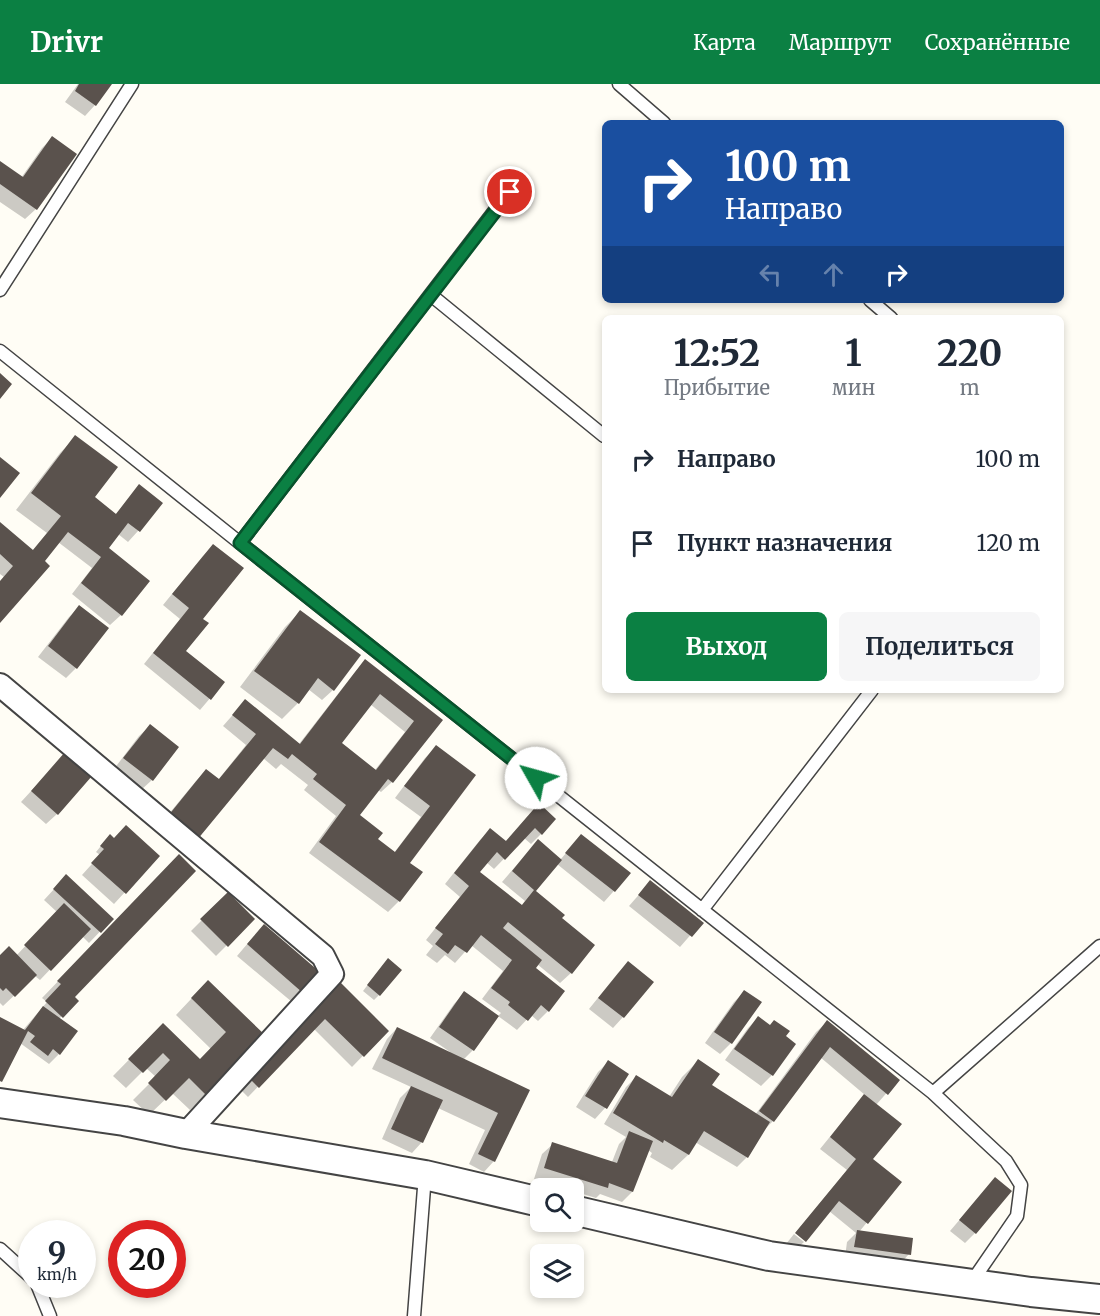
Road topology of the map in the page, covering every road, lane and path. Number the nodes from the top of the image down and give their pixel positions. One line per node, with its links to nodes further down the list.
1 (132, 84): 5 (lane)
2 (619, 84): 3 (lane)
3 (661, 120)
4 (510, 192): 6 (lane)
5 (0, 290)
6 (430, 295): 10 (lane); 11 (lane)
7 (874, 303): 8 (lane)
8 (888, 315)
9 (0, 351): 11 (lane)
10 (602, 434)
11 (240, 543): 14 (lane)
12 (0, 685): 18 (street)
13 (870, 693): 14 (lane)
14 (702, 910): 16 (lane)
15 (1100, 946): 16 (lane)
16 (933, 1092): 24 (lane)
17 (0, 1103): 18 (street)
18 (186, 1134): 19 (street)
19 (425, 1175): 20 (street); 28 (lane)
20 (530, 1200)
21 (584, 1213): 24 (street)
22 (0, 1249): 23 (lane)
23 (18, 1265)
24 (971, 1283): 26 (street)
25 (43, 1298): 27 (lane)
26 (1100, 1299)
27 (50, 1316)
28 (414, 1316)

